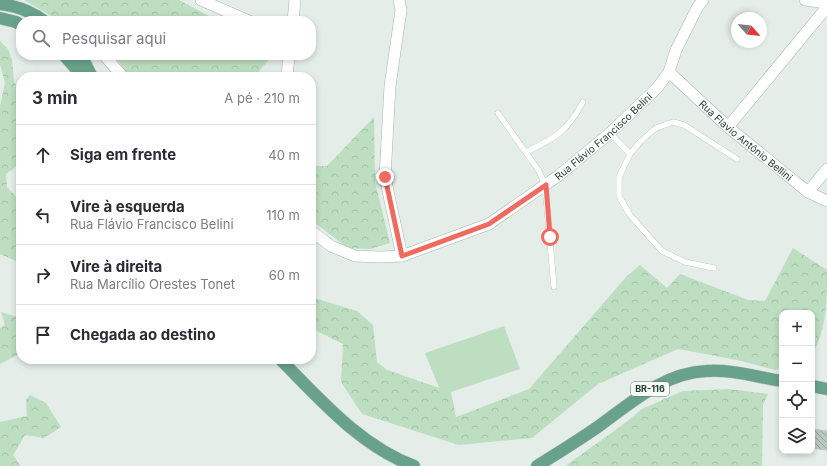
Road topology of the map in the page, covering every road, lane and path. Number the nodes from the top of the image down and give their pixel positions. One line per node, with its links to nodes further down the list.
1 (201, 0): 10 (street)
2 (295, 0): 11 (street)
3 (399, 0): 35 (street)
4 (703, 0): 22 (street)
5 (805, 0): 7 (street)
6 (1, 3): 9 (main road); 12 (street)
7 (827, 3)
8 (827, 7): 25 (street)
9 (37, 16)
10 (238, 16)
11 (293, 16)
12 (0, 18): 13 (main road)
13 (16, 22)
14 (68, 60): 18 (main road)
15 (84, 60): 19 (main road)
16 (108, 60): 20 (street)
17 (289, 60): 21 (street)
18 (79, 72)
19 (90, 72)
20 (119, 72)
21 (287, 72)
22 (669, 72): 25 (street, Rua Flavio Antônio Bellini); 26 (street, Rua Flávio Francisco Belini)
23 (584, 102): 27 (lane)
24 (498, 113): 27 (lane)
25 (728, 127): 32 (street, Rua Flavio Antônio Bellini)
26 (610, 133): 28 (lane); 31 (street, Rua Flávio Francisco Belini)
27 (526, 152): 31 (lane)
28 (630, 154): 29 (lane); 36 (lane)
29 (737, 159)
30 (827, 170): 32 (street)
31 (546, 185): 35 (street, Rua Flávio Francisco Belini); 37 (lane)
32 (808, 192): 33 (street, Rua Flavio Antônio Bellini)
33 (827, 201)
34 (316, 235): 35 (street)
35 (402, 256)
36 (714, 268)
37 (554, 287)
38 (285, 364): 42 (main road)
39 (779, 380): 43 (main road, BR-116)
40 (815, 387): 41 (main road)
41 (827, 389)
42 (414, 466)
43 (537, 466)

